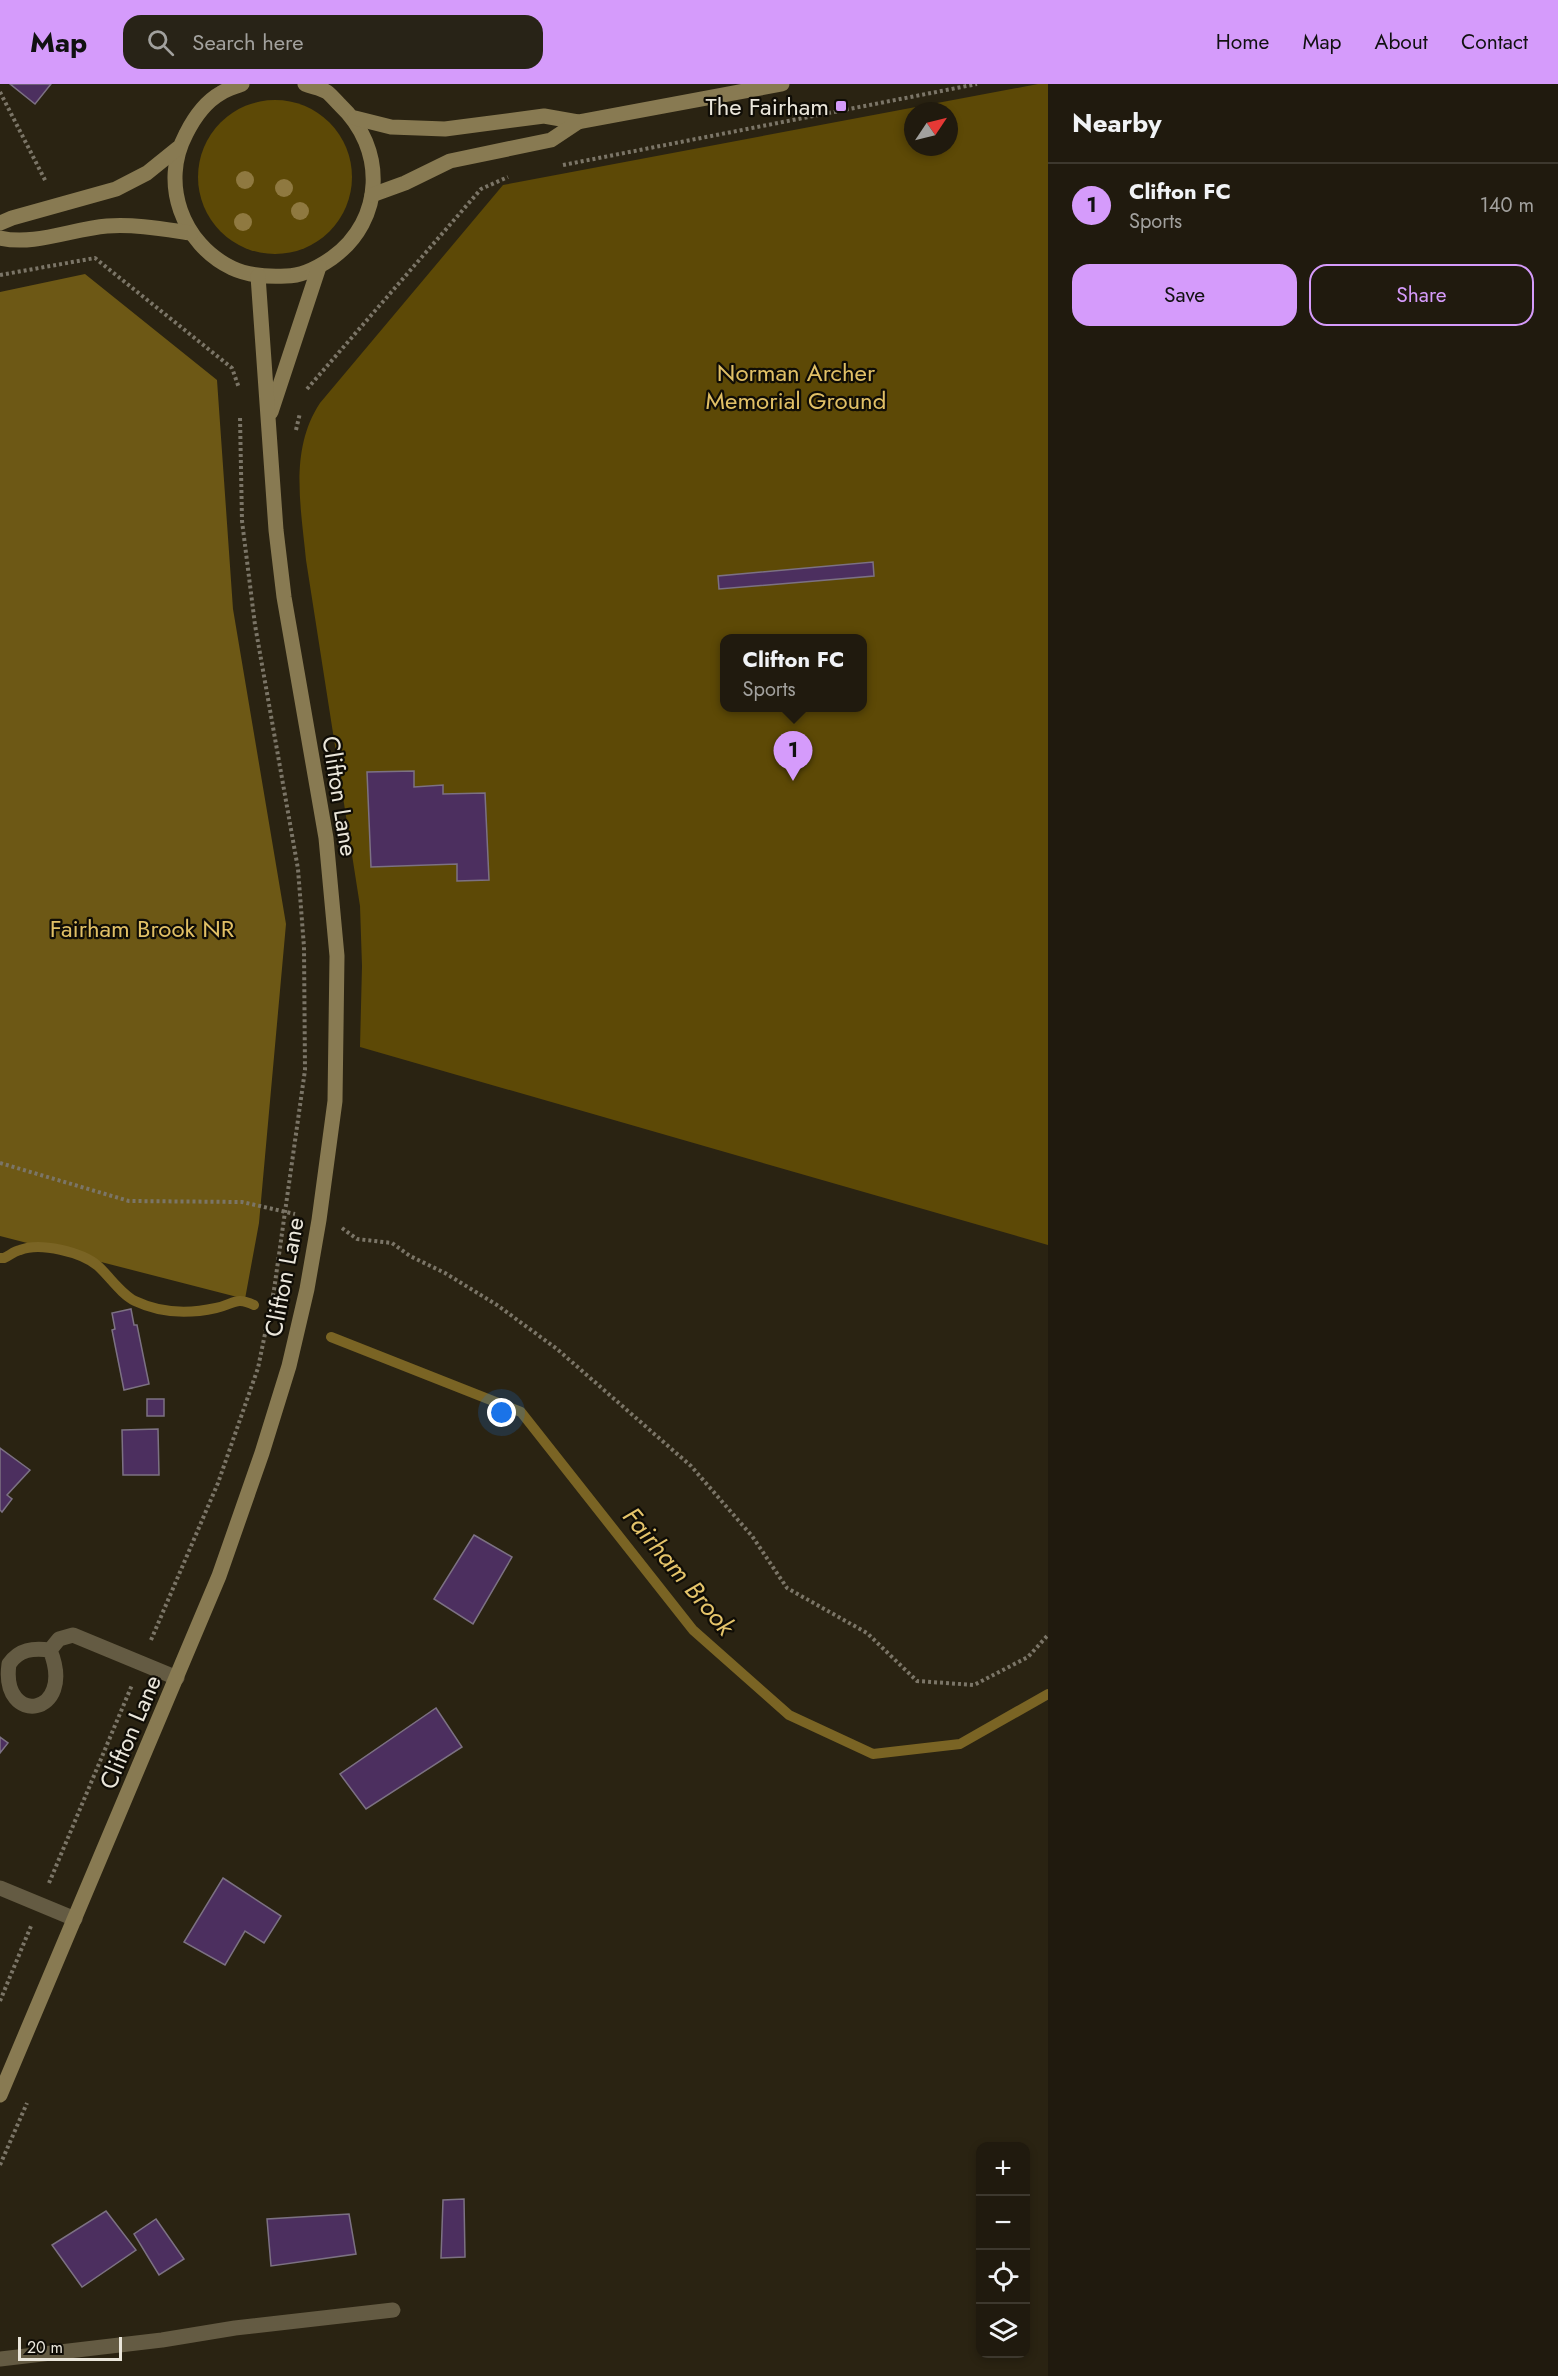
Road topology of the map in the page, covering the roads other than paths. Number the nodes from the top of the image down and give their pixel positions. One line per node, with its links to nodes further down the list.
1 (242, 84): 4 (street)
2 (305, 84): 5 (street)
3 (782, 84): 6 (street)
4 (221, 88): 7 (street)
5 (355, 118): 6 (street); 8 (street)
6 (578, 122): 8 (street)
7 (178, 148): 9 (street); 10 (street)
8 (372, 195): 12 (street)
9 (0, 224)
10 (191, 233): 11 (street); 13 (street)
11 (0, 238)
12 (319, 267): 13 (street); 14 (street, Clifton Lane)
13 (258, 276): 14 (street, Clifton Lane)
14 (270, 418): 16 (street, Clifton Lane)
15 (50, 1650): 16 (lane)
16 (177, 1678): 18 (street, Clifton Lane)
17 (0, 1888): 18 (lane)
18 (75, 1919): 19 (street, Clifton Lane)
19 (0, 2096)
20 (393, 2310): 21 (lane)
21 (0, 2359)

